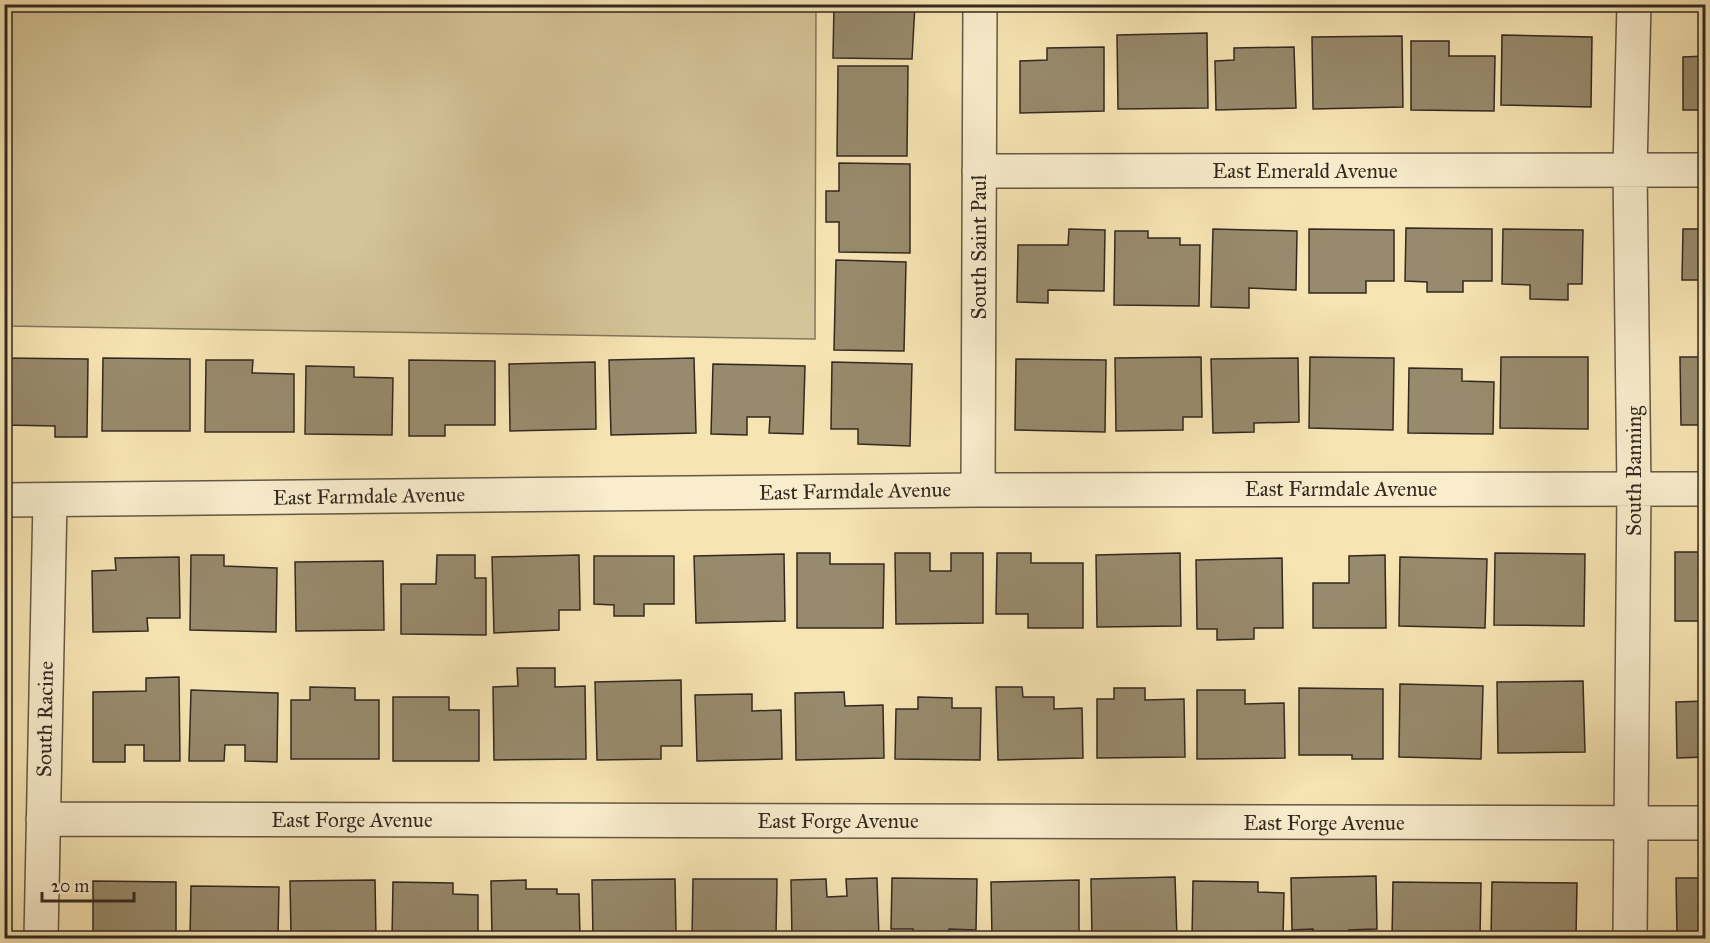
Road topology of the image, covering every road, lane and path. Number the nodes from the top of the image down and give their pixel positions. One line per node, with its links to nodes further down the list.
1 (980, 4): 5 (street, South Saint Paul)
2 (1634, 4): 3 (street, South Banning)
3 (1630, 170): 4 (street, East Emerald Avenue); 5 (street, East Emerald Avenue); 6 (street, South Banning)
4 (1706, 170)
5 (979, 171): 8 (street, South Saint Paul)
6 (1634, 489): 7 (street, East Farmdale Avenue); 8 (street, East Farmdale Avenue); 13 (street, South Banning)
7 (1706, 489)
8 (978, 490): 10 (street, East Farmdale Avenue)
9 (4, 500): 10 (street, East Farmdale Avenue)
10 (50, 500): 11 (street, South Racine)
11 (43, 819): 13 (street, East Forge Avenue); 14 (street, South Racine)
12 (1706, 823): 13 (street, East Forge Avenue)
13 (1633, 824): 15 (street, South Banning)
14 (41, 939)
15 (1630, 939)

